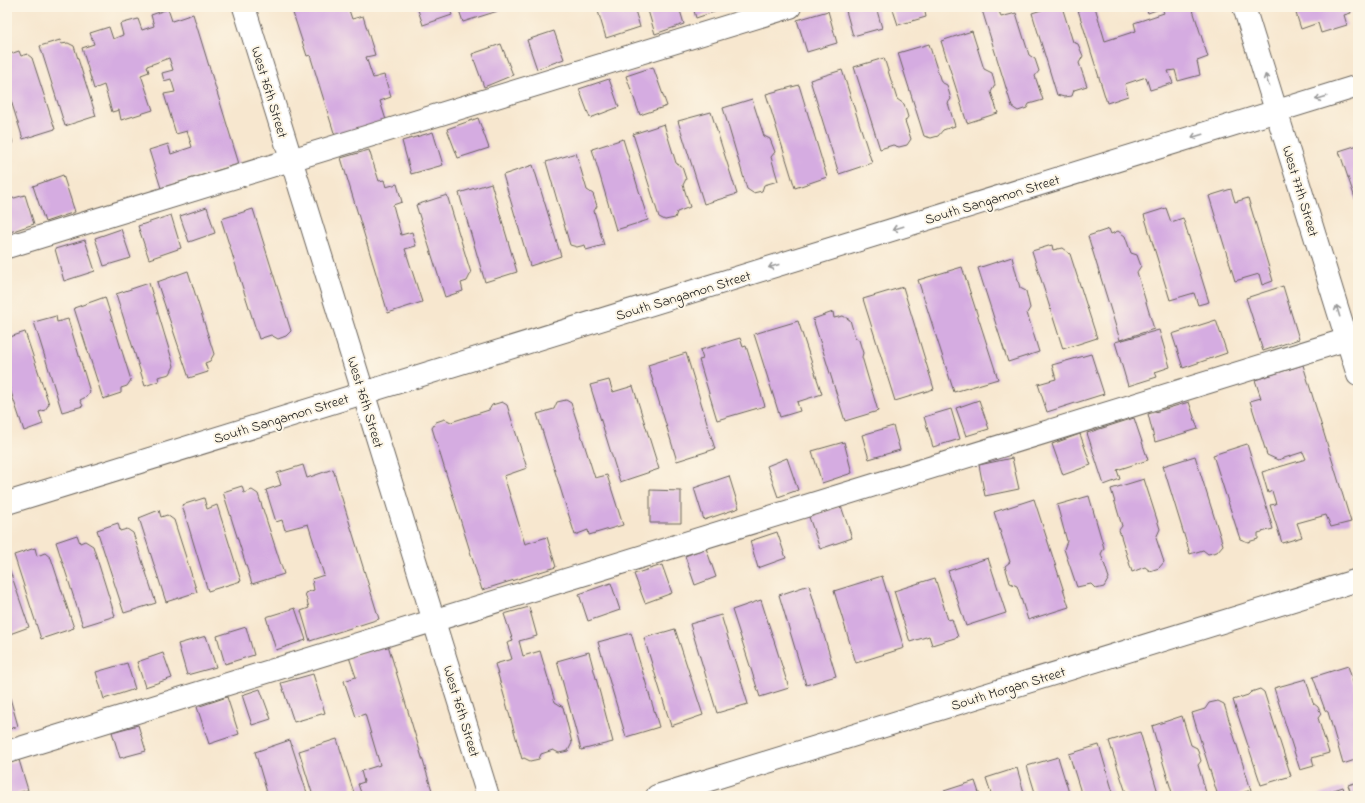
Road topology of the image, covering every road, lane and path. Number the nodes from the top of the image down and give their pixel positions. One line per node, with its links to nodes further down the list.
1 (244, 7): 6 (street, West 76th Street)
2 (790, 7): 6 (street)
3 (1244, 7): 5 (street, West 77th Street, one-way to 3)
4 (1358, 86): 5 (street, South Sangamon Street, one-way to 5)
5 (1277, 111): 8 (street, West 77th Street, one-way to 5); 10 (street, South Sangamon Street, one-way to 10)
6 (291, 160): 7 (street); 10 (street, West 76th Street)
7 (7, 247)
8 (1352, 338): 9 (street, West 77th Street); 13 (street)
9 (1358, 375)
10 (363, 393): 11 (street, South Sangamon Street); 13 (street, West 76th Street)
11 (7, 503)
12 (1358, 580): 16 (street, South Morgan Street)
13 (434, 621): 14 (street); 15 (street, West 76th Street)
14 (7, 752)
15 (488, 796)
16 (657, 796)

